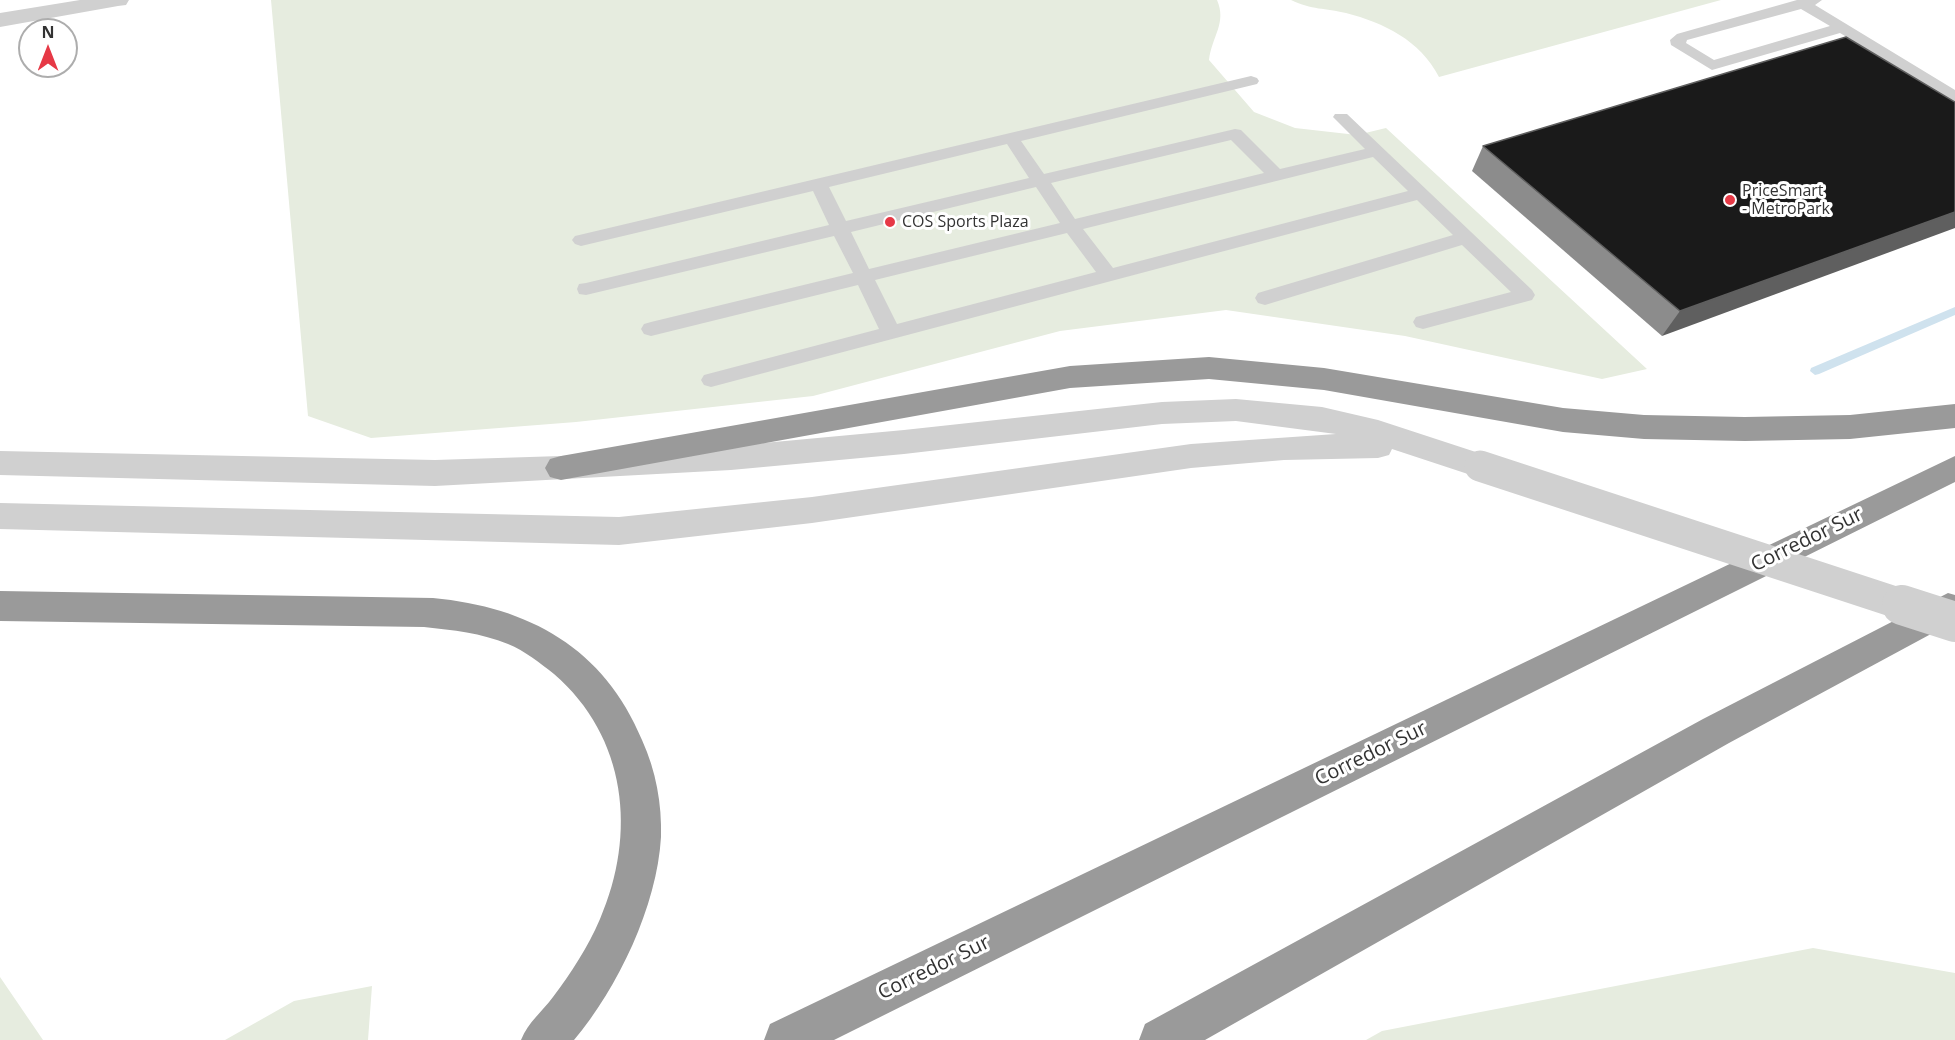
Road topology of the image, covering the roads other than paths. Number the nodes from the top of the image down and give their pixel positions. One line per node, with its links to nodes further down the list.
1 (118, 0): 3 (street)
2 (1809, 2): 4 (lane); 4 (lane)
3 (0, 20)
4 (1842, 28): 6 (lane)
5 (1251, 81): 8 (lane)
6 (1955, 97)
7 (1341, 117): 9 (lane)
8 (1011, 138): 11 (lane); 12 (lane)
9 (1377, 152): 10 (lane); 13 (lane)
10 (1276, 175): 11 (lane); 14 (lane)
11 (1041, 181): 14 (lane); 15 (lane)
12 (818, 183): 15 (lane); 17 (lane)
13 (1422, 193): 16 (lane); 18 (lane)
14 (1070, 225): 18 (lane); 19 (lane)
15 (840, 229): 19 (lane); 20 (lane)
16 (1467, 237): 21 (lane); 22 (lane)
17 (581, 240)
18 (1108, 275): 24 (lane)
19 (863, 277): 23 (lane); 24 (lane)
20 (586, 290)
21 (1265, 298)
22 (1423, 322)
23 (651, 329)
24 (891, 333): 25 (lane)
25 (711, 381)
26 (1955, 416): 29 (highway)
27 (1427, 448): 29 (street); 31 (street); 34 (street, bridge)
28 (0, 463): 29 (street)
29 (561, 468)
30 (1955, 468): 37 (highway, Corredor Sur)
31 (0, 516)
32 (1955, 604): 35 (highway)
33 (0, 606): 36 (highway)
34 (1955, 624): 35 (highway)
35 (1847, 661): 38 (highway)
36 (543, 1040)
37 (786, 1040)
38 (1161, 1040)

